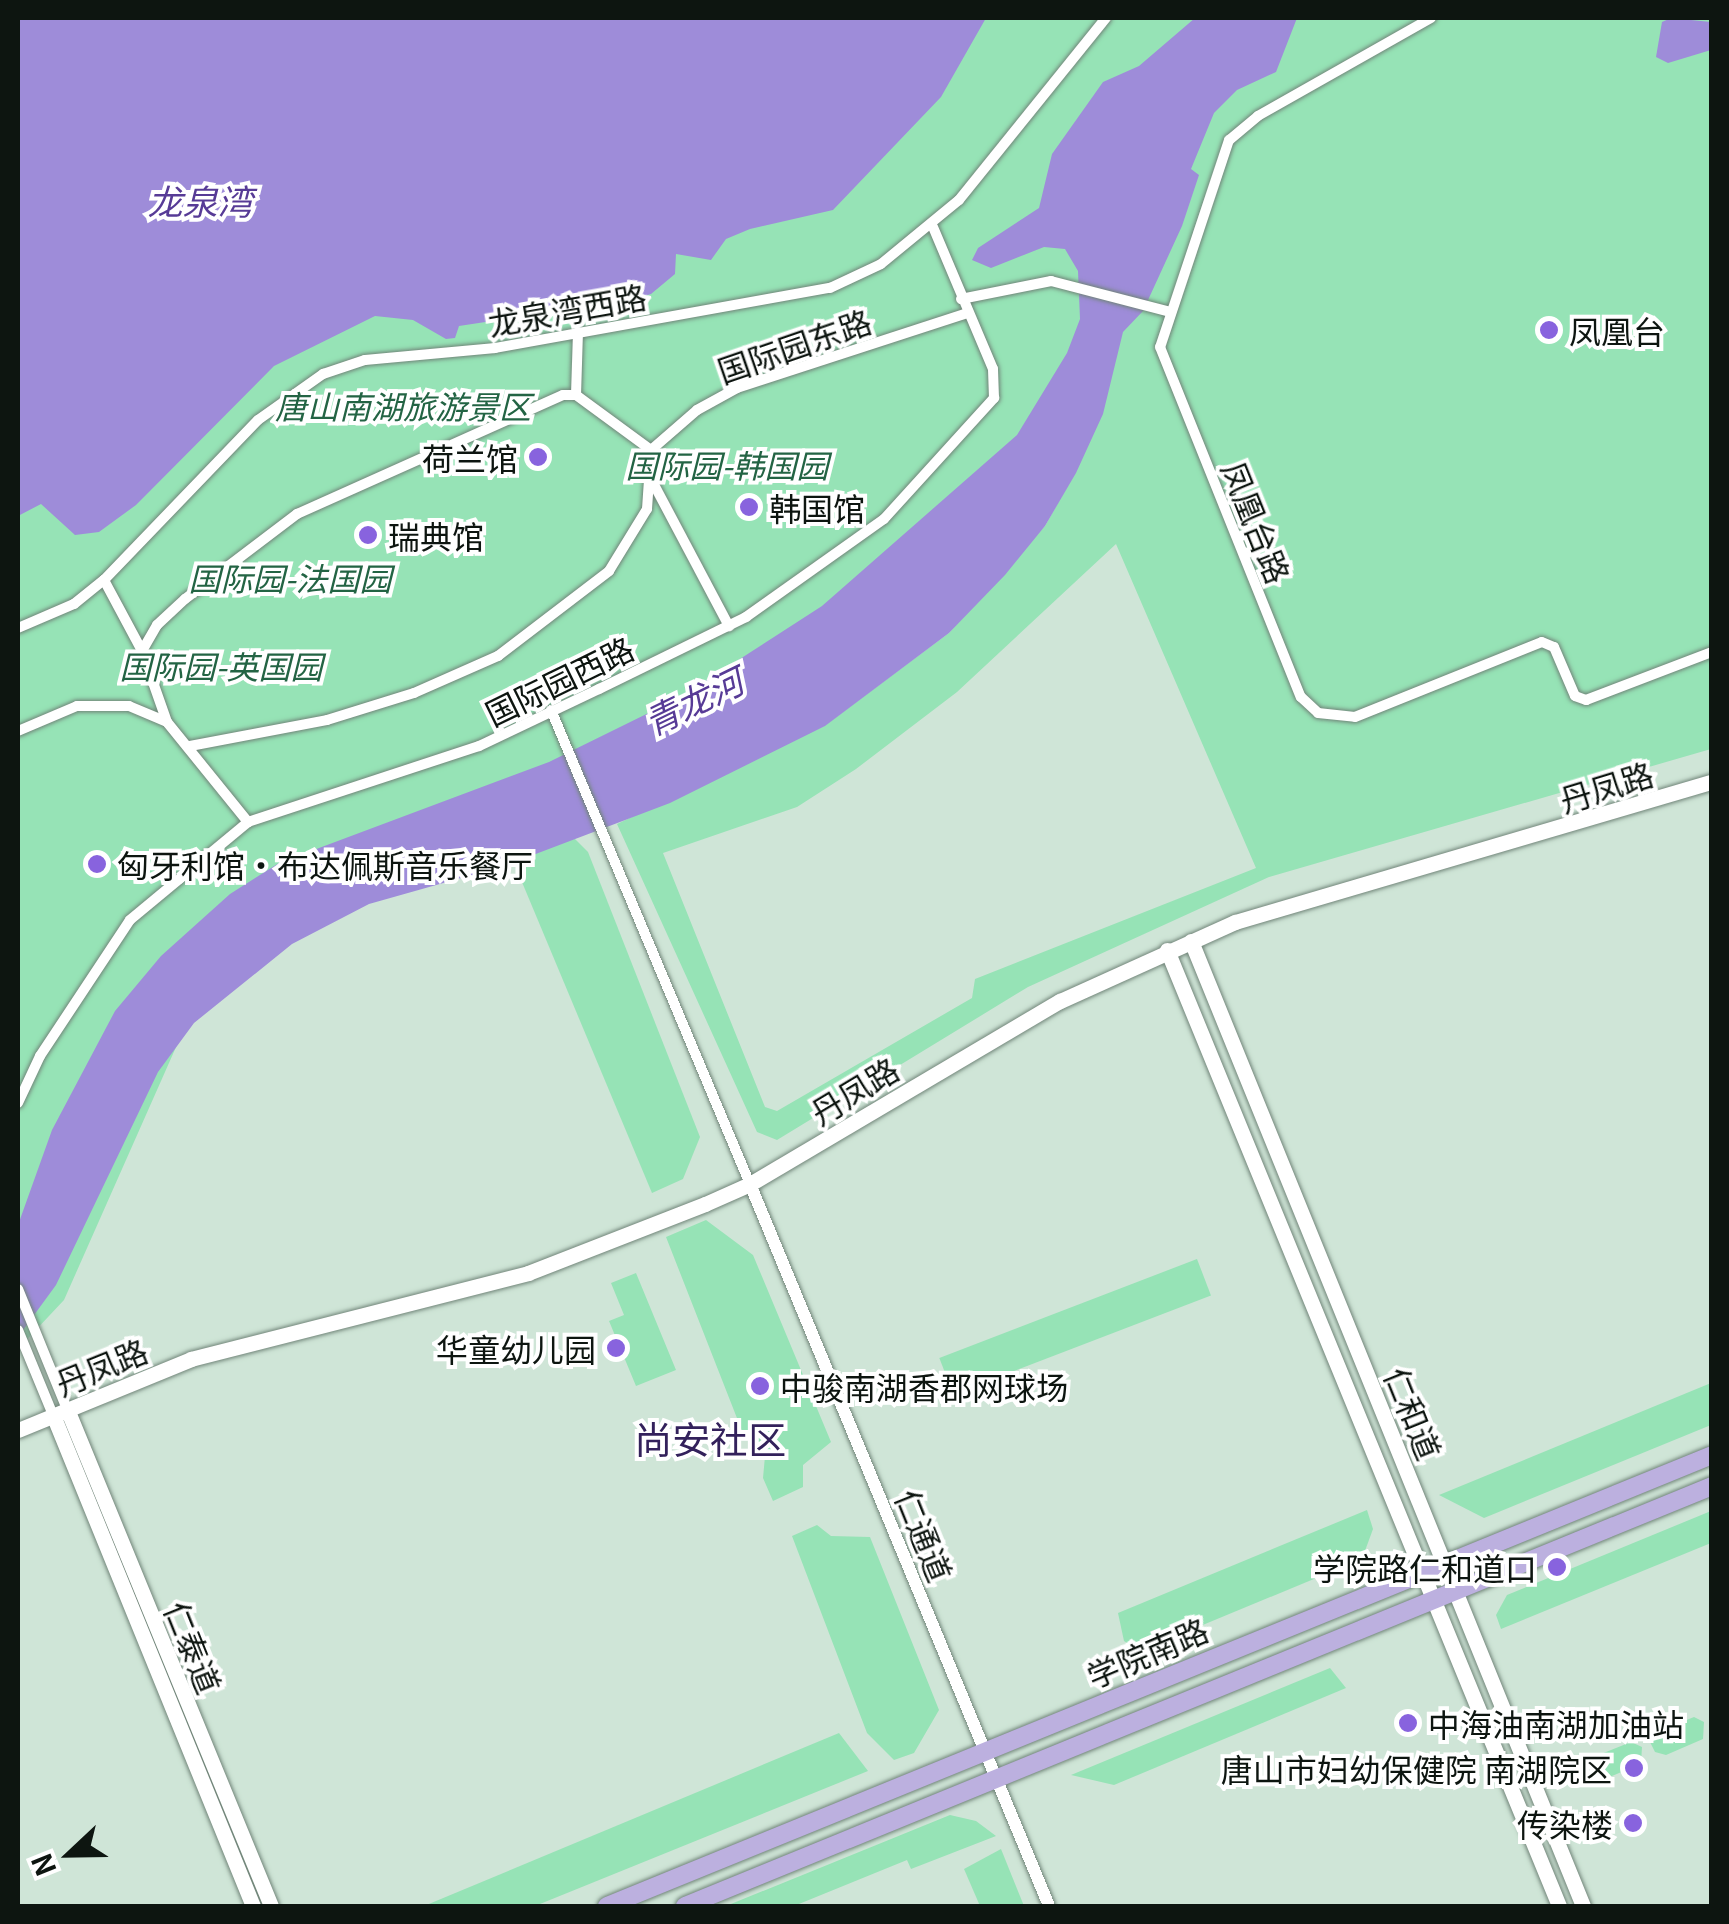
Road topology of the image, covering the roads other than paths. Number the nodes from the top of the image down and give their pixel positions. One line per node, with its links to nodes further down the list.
1 (1106, 18): 3 (street, 龙泉湾西路)
2 (1431, 18): 5 (street, 凤凰台路)
3 (933, 227): 4 (street, 国际园西路); 7 (street, 龙泉湾西路)
4 (961, 299): 5 (street); 6 (street, 国际园西路)
5 (1171, 312): 15 (street, 凤凰台路)
6 (968, 313): 9 (street, 国际园东路); 12 (street, 国际园西路)
7 (578, 332): 8 (street); 11 (street, 龙泉湾西路)
8 (576, 394): 9 (street); 14 (street)
9 (651, 450): 10 (street)
10 (649, 476): 12 (street); 19 (street)
11 (104, 580): 13 (street, 龙泉湾西路); 14 (street)
12 (729, 626): 16 (street, 国际园西路)
13 (18, 628)
14 (142, 651): 17 (street)
15 (1712, 652)
16 (551, 710): 21 (street, 国际园西路); 25 (street)
17 (167, 722): 18 (street); 19 (street)
18 (18, 731)
19 (190, 746): 21 (street)
20 (1712, 782): 22 (main road, 丹凤路)
21 (248, 822): 24 (street, 国际园西路)
22 (1191, 941): 23 (main road, 丹凤路); 32 (main road, 仁和道)
23 (1168, 950): 25 (main road, 丹凤路); 33 (main road, 仁和道)
24 (18, 1103)
25 (750, 1184): 28 (main road, 丹凤路); 36 (street, 仁通道)
26 (18, 1290): 28 (street)
27 (18, 1330): 28 (street)
28 (60, 1412): 29 (main road, 丹凤路); 38 (main road, 仁泰道); 39 (main road, 仁泰道)
29 (18, 1430)
30 (1712, 1454): 32 (main road, 学院南路)
31 (1712, 1486): 34 (main road, 学院南路)
32 (1446, 1563): 33 (main road, 学院南路); 34 (main road, 仁和道)
33 (1420, 1570): 35 (main road, 仁和道); 36 (main road, 学院南路)
34 (1456, 1591): 35 (main road, 学院南路); 44 (main road, 仁和道)
35 (1432, 1601): 37 (main road, 学院南路); 43 (main road, 仁和道)
36 (985, 1753): 37 (street, 仁通道); 40 (main road, 学院南路)
37 (996, 1780): 41 (main road, 学院南路); 42 (street, 仁通道)
38 (253, 1906)
39 (271, 1906)
40 (607, 1906)
41 (684, 1906)
42 (1049, 1906)
43 (1559, 1906)
44 (1583, 1906)

